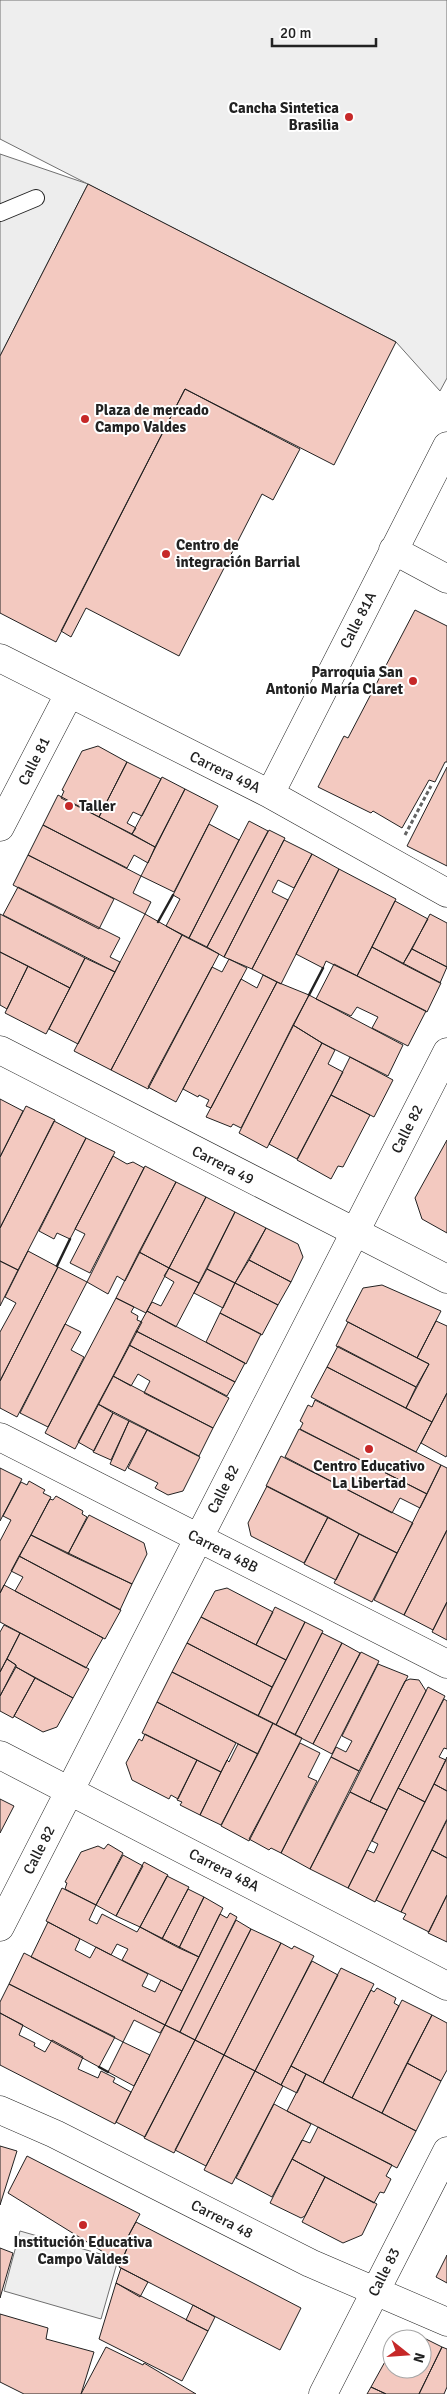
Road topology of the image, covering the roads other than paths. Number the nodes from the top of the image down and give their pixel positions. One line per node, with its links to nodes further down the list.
1 (36, 198): 2 (lane)
2 (0, 213)
3 (447, 446): 4 (street, Calle 81A)
4 (393, 550): 5 (street); 8 (street, Calle 81A)
5 (447, 579)
6 (0, 658): 7 (street, Carrera 49A)
7 (69, 694): 8 (street, Carrera 49A); 9 (street, Calle 81)
8 (270, 794): 10 (street, Carrera 49A)
9 (0, 827)
10 (447, 892)
11 (0, 1050): 13 (street, Carrera 49)
12 (447, 1052): 13 (street, Calle 82)
13 (354, 1232): 14 (street, Carrera 49); 16 (street, Calle 82)
14 (447, 1279)
15 (0, 1437): 16 (street, Carrera 48B)
16 (198, 1539): 17 (street, Carrera 48B); 19 (street, Calle 82)
17 (447, 1664)
18 (0, 1755): 19 (street, Carrera 48A)
19 (70, 1791): 20 (street, Calle 82); 21 (street, Carrera 48A)
20 (0, 1927)
21 (447, 1986)
22 (0, 2110): 24 (street, Carrera 48)
23 (447, 2151): 24 (street, Calle 83)
24 (374, 2291): 25 (street, Carrera 48); 26 (street, Calle 83)
25 (447, 2322)
26 (323, 2394)

